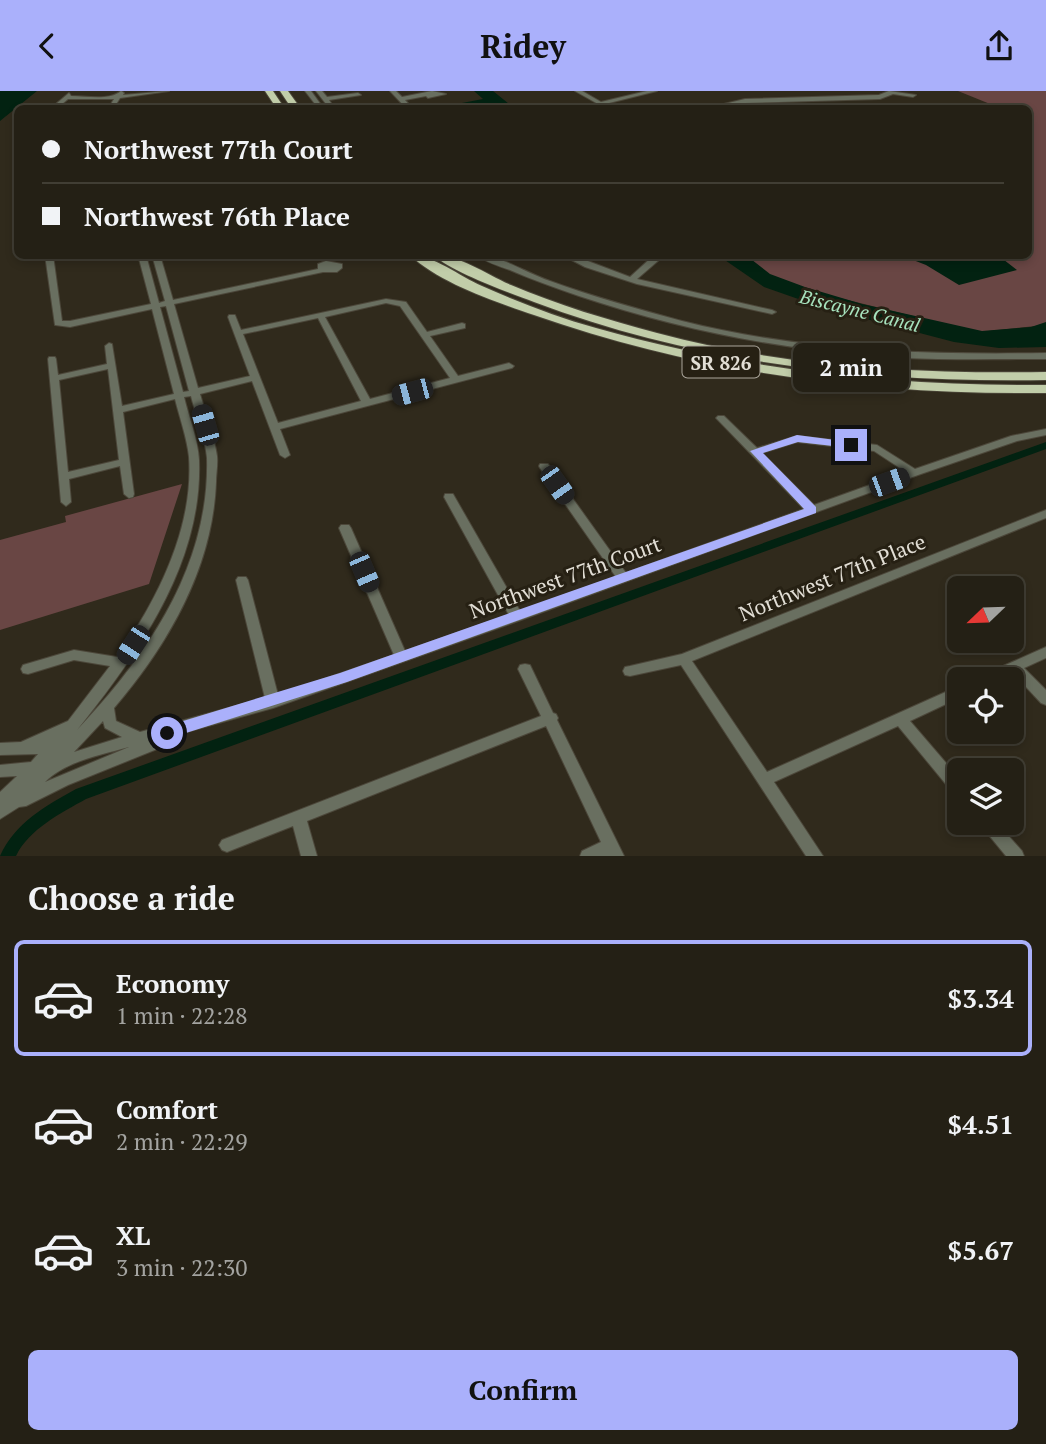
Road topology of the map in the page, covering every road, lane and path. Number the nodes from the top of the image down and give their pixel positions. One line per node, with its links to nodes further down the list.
1 (74, 91): 15 (street)
2 (123, 91): 16 (street)
3 (166, 91): 11 (street)
4 (308, 91): 23 (street)
5 (319, 91): 17 (street)
6 (393, 91): 19 (street)
7 (578, 91): 20 (street)
8 (654, 91): 20 (street)
9 (794, 91): 18 (street)
10 (893, 92): 13 (street); 18 (street)
11 (131, 93): 16 (street)
12 (358, 95): 17 (street)
13 (914, 95)
14 (428, 96): 19 (street)
15 (66, 97): 16 (street); 21 (street)
16 (118, 97): 22 (street)
17 (326, 99): 24 (street)
18 (802, 99): 27 (street)
19 (402, 100): 25 (street)
20 (600, 103): 26 (street)
21 (57, 105)
22 (113, 105)
23 (319, 105)
24 (330, 105)
25 (407, 105)
26 (603, 105)
27 (725, 105)
28 (50, 259): 39 (street)
29 (143, 259): 39 (street)
30 (157, 259): 38 (street)
31 (422, 259): 55 (highway, SR 826)
32 (446, 259): 51 (highway, SR 826)
33 (489, 259): 47 (street)
34 (572, 259): 37 (street)
35 (655, 259): 37 (street)
36 (323, 270): 38 (street)
37 (633, 278): 40 (street)
38 (170, 304): 39 (street); 56 (street)
39 (155, 307): 57 (street)
40 (772, 312)
41 (320, 315): 44 (street); 45 (street); 58 (street)
42 (232, 317): 44 (street)
43 (462, 326): 45 (street)
44 (238, 333): 53 (street)
45 (424, 335): 54 (street)
46 (109, 346): 49 (street)
47 (1046, 356)
48 (52, 359): 52 (street)
49 (111, 366): 52 (street); 59 (street)
50 (509, 366): 54 (street)
51 (1046, 376)
52 (55, 378): 68 (street)
53 (255, 378): 56 (street); 61 (street)
54 (456, 380): 58 (street)
55 (1046, 389)
56 (196, 392): 57 (street); 90 (street)
57 (179, 395): 59 (street); 81 (street)
58 (367, 403): 61 (street)
59 (118, 409): 65 (street)
60 (721, 418): 63 (street)
61 (274, 427): 64 (street)
62 (1046, 432): 67 (street, Northwest 77th Court)
63 (755, 451): 67 (street); 72 (street)
64 (285, 455)
65 (125, 462): 68 (street); 69 (street)
66 (544, 466): 75 (street)
67 (914, 473): 72 (street, Northwest 77th Court)
68 (63, 477): 71 (street)
69 (129, 494)
70 (449, 497): 77 (street)
71 (66, 502)
72 (812, 510): 75 (street, Northwest 77th Court)
73 (1046, 514): 80 (street, Northwest 77th Place)
74 (345, 528): 79 (street)
75 (623, 578): 77 (street, Northwest 77th Court)
76 (242, 580): 89 (street)
77 (517, 617): 79 (street, Northwest 77th Court)
78 (1046, 652): 82 (street)
79 (401, 657): 89 (street, Northwest 77th Court)
80 (684, 659): 85 (street, Northwest 77th Place); 104 (street)
81 (121, 663): 83 (street); 94 (street)
82 (1014, 667)
83 (28, 669)
84 (525, 669): 92 (street)
85 (630, 671)
86 (1024, 677): 88 (street)
87 (947, 697): 93 (street)
88 (1046, 699)
89 (273, 702): 91 (street, Northwest 77th Court)
90 (107, 707): 95 (street); 96 (street)
91 (219, 718): 95 (street, Northwest 77th Court); 105 (street)
92 (551, 718): 106 (street); 109 (street)
93 (900, 719): 103 (street); 104 (street)
94 (75, 722): 97 (street); 98 (street)
95 (141, 740): 99 (street, Northwest 77th Court)
96 (72, 745): 97 (street); 99 (street); 100 (street)
97 (54, 747): 98 (street); 101 (street)
98 (3, 749)
99 (94, 751): 100 (street, Northwest 77th Court)
100 (52, 767): 101 (street); 105 (street)
101 (36, 769): 102 (street); 105 (street)
102 (0, 771)
103 (947, 775)
104 (764, 780): 112 (street)
105 (4, 806)
106 (299, 818): 108 (street); 110 (street)
107 (998, 835): 113 (street)
108 (227, 845)
109 (613, 851): 111 (street)
110 (309, 856)
111 (588, 856)
112 (815, 856)
113 (1016, 856)

